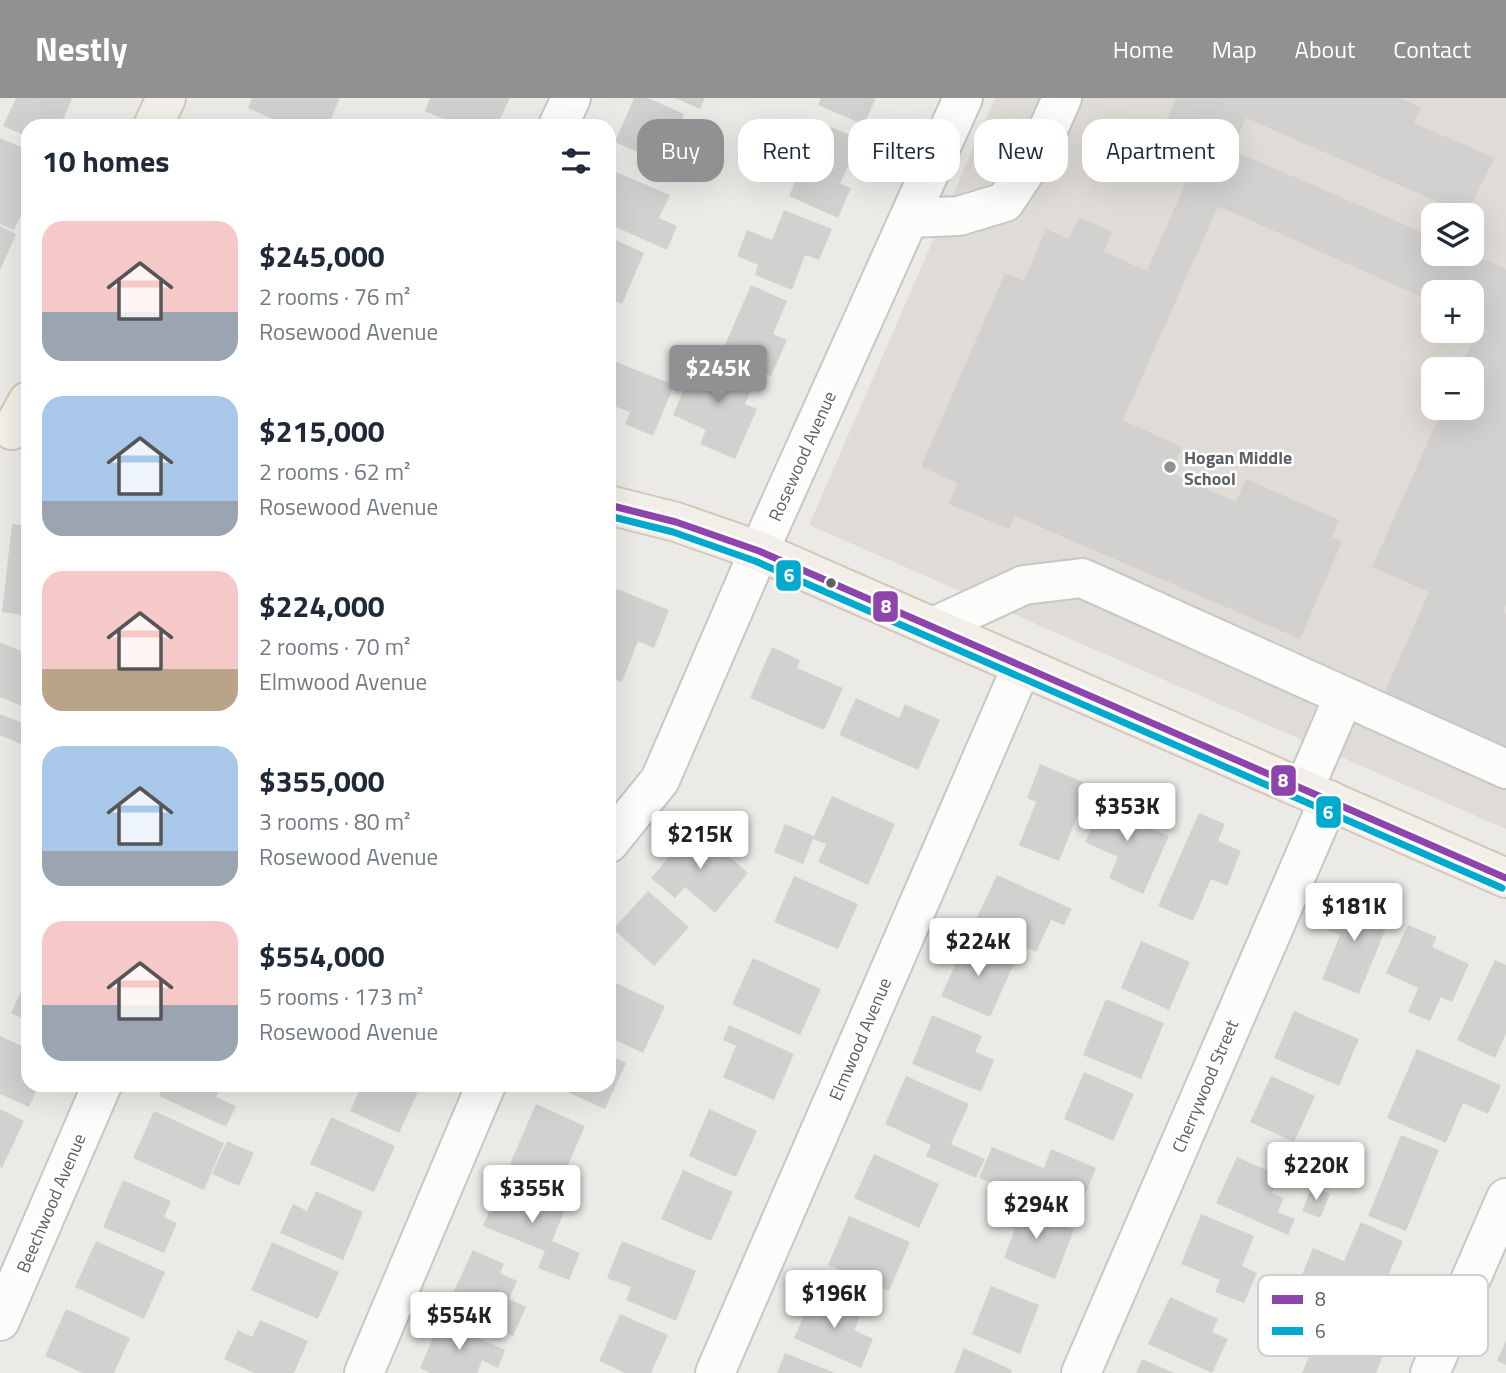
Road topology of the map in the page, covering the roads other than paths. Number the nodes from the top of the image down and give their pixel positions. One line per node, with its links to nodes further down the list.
1 (166, 98): 5 (main road)
2 (571, 98): 6 (street)
3 (963, 98): 7 (street, Rosewood Avenue)
4 (1062, 98): 7 (street)
5 (156, 119)
6 (561, 119)
7 (910, 218): 9 (street, Rosewood Avenue)
8 (616, 507): 9 (main road)
9 (759, 551): 10 (main road); 15 (street, Rosewood Avenue)
10 (933, 627): 11 (main road); 12 (street)
11 (1022, 666): 14 (main road); 24 (street, Elmwood Avenue)
12 (1344, 696): 13 (street); 14 (street, Cherrywood Street)
13 (1506, 769)
14 (1316, 794): 16 (main road); 25 (street, Cherrywood Street)
15 (616, 834)
16 (1506, 878)
17 (99, 1092): 21 (street, Beechwood Avenue)
18 (483, 1092): 23 (street)
19 (1506, 1198): 20 (street)
20 (1473, 1275)
21 (0, 1321)
22 (1437, 1356): 26 (street)
23 (364, 1373)
24 (715, 1373)
25 (1082, 1373)
26 (1430, 1373)

